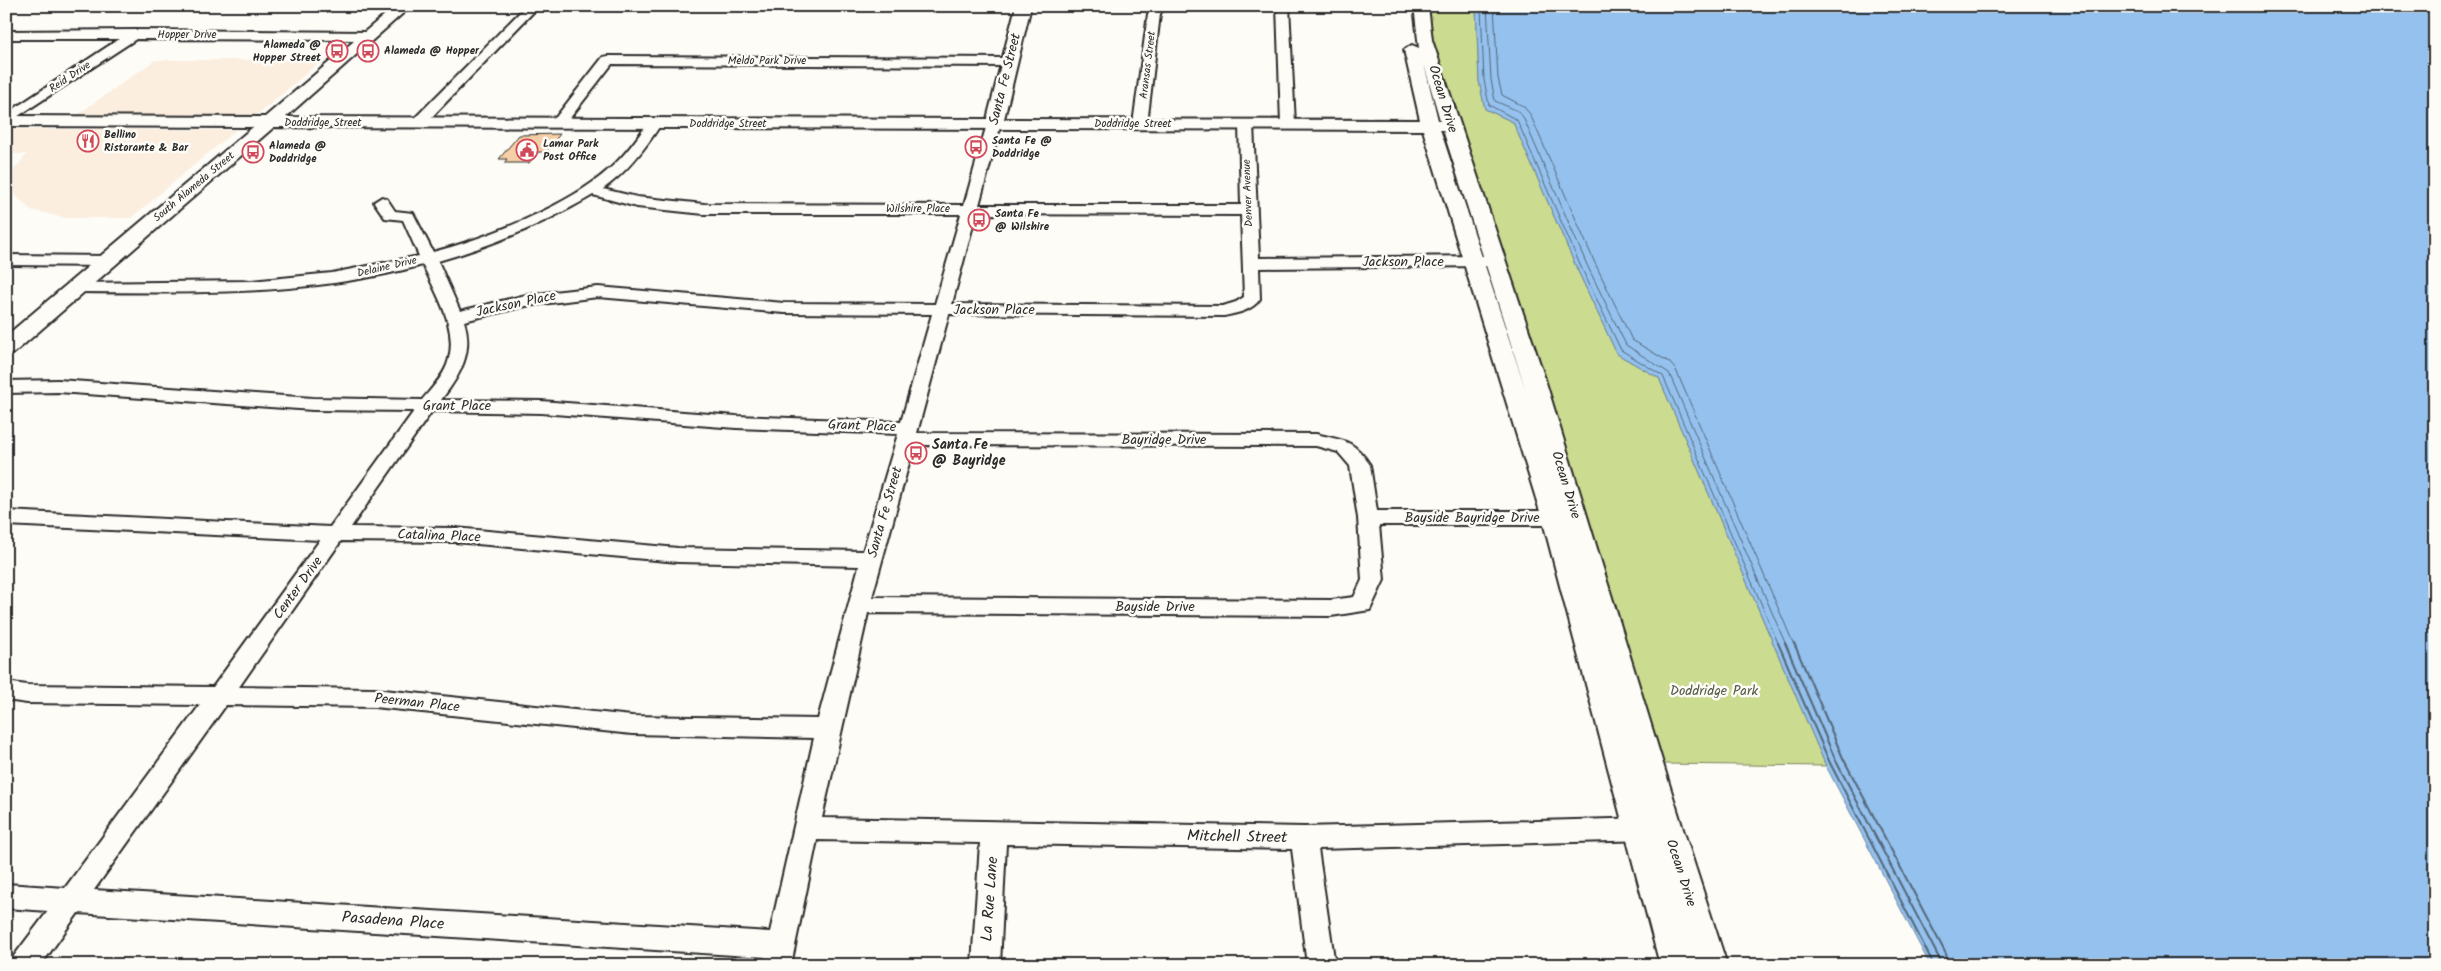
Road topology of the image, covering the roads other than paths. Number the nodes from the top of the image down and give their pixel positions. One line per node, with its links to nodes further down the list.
1 (404, 6): 9 (main road, South Alameda Street)
2 (533, 6): 13 (street)
3 (1024, 6): 10 (main road, Santa Fe Street)
4 (1158, 6): 17 (street, Aransas Street)
5 (1283, 6): 19 (street)
6 (1414, 7): 20 (main road, Ocean Drive)
7 (135, 34): 8 (street, Hopper Drive); 9 (street, Hopper Drive); 11 (street, Reid Drive)
8 (6, 35)
9 (368, 36): 12 (main road, South Alameda Street)
10 (1008, 62): 14 (street, Meldo Park Drive); 16 (main road, Santa Fe Street)
11 (6, 121): 12 (main road, Doddridge Street)
12 (270, 123): 13 (main road, Doddridge Street); 27 (main road, South Alameda Street)
13 (418, 123): 14 (main road, Doddridge Street)
14 (558, 124): 15 (main road, Doddridge Street)
15 (654, 124): 16 (main road, Doddridge Street); 21 (street, Delaine Drive)
16 (994, 124): 17 (main road, Doddridge Street); 23 (street, Santa Fe Street)
17 (1140, 124): 18 (main road, Doddridge Street)
18 (1246, 124): 19 (main road, Doddridge Street); 24 (street, Denver Avenue)
19 (1288, 124): 20 (main road, Doddridge Street)
20 (1440, 125): 28 (main road, Ocean Drive)
21 (590, 190): 23 (street, Wilshire Place); 25 (street, Delaine Drive)
22 (382, 202): 25 (street, Center Drive)
23 (969, 209): 24 (street, Wilshire Place); 31 (street, Santa Fe Street)
24 (1248, 210): 29 (street, Denver Avenue)
25 (426, 259): 30 (street, Delaine Drive); 32 (street, Center Drive)
26 (6, 260): 27 (street)
27 (108, 261): 30 (main road, South Alameda Street)
28 (1483, 261): 29 (street, Jackson Place); 39 (main road, Ocean Drive)
29 (1250, 263): 31 (street, Jackson Place)
30 (78, 287): 33 (main road, South Alameda Street)
31 (941, 310): 32 (street, Jackson Place); 36 (street, Santa Fe Street)
32 (455, 318): 35 (street, Center Drive)
33 (6, 348)
34 (6, 387): 35 (street, Grant Place)
35 (426, 407): 36 (street, Grant Place); 40 (street, Center Drive)
36 (907, 433): 38 (street, Bayridge Drive); 41 (street, Santa Fe Street)
37 (6, 518): 40 (street, Catalina Place)
38 (1368, 518): 39 (street, Bayside Bayridge Drive); 42 (street, Bayside Drive)
39 (1565, 518): 47 (main road, Ocean Drive); 48 (main road, Ocean Drive)
40 (336, 534): 41 (street, Catalina Place); 44 (street, Center Drive)
41 (871, 559): 42 (street, Santa Fe Street)
42 (859, 605): 45 (street, Santa Fe Street)
43 (6, 691): 44 (street, Peerman Place)
44 (220, 696): 45 (street, Peerman Place); 52 (street, Center Drive)
45 (828, 729): 46 (street, Santa Fe Street)
46 (806, 829): 49 (street, Mitchell Street); 53 (street, Santa Fe Street)
47 (1640, 829): 48 (street, Mitchell Street); 50 (street, Mitchell Street); 57 (main road, Ocean Drive)
48 (1667, 829): 58 (main road, Ocean Drive)
49 (994, 833): 50 (street, Mitchell Street); 55 (street, La Rue Lane)
50 (1304, 838): 56 (street)
51 (6, 896): 52 (street, Pasadena Place)
52 (70, 901): 53 (street, Pasadena Place); 54 (street, Center Drive)
53 (779, 955)
54 (24, 965)
55 (986, 965)
56 (1321, 965)
57 (1678, 965)
58 (1710, 965)

